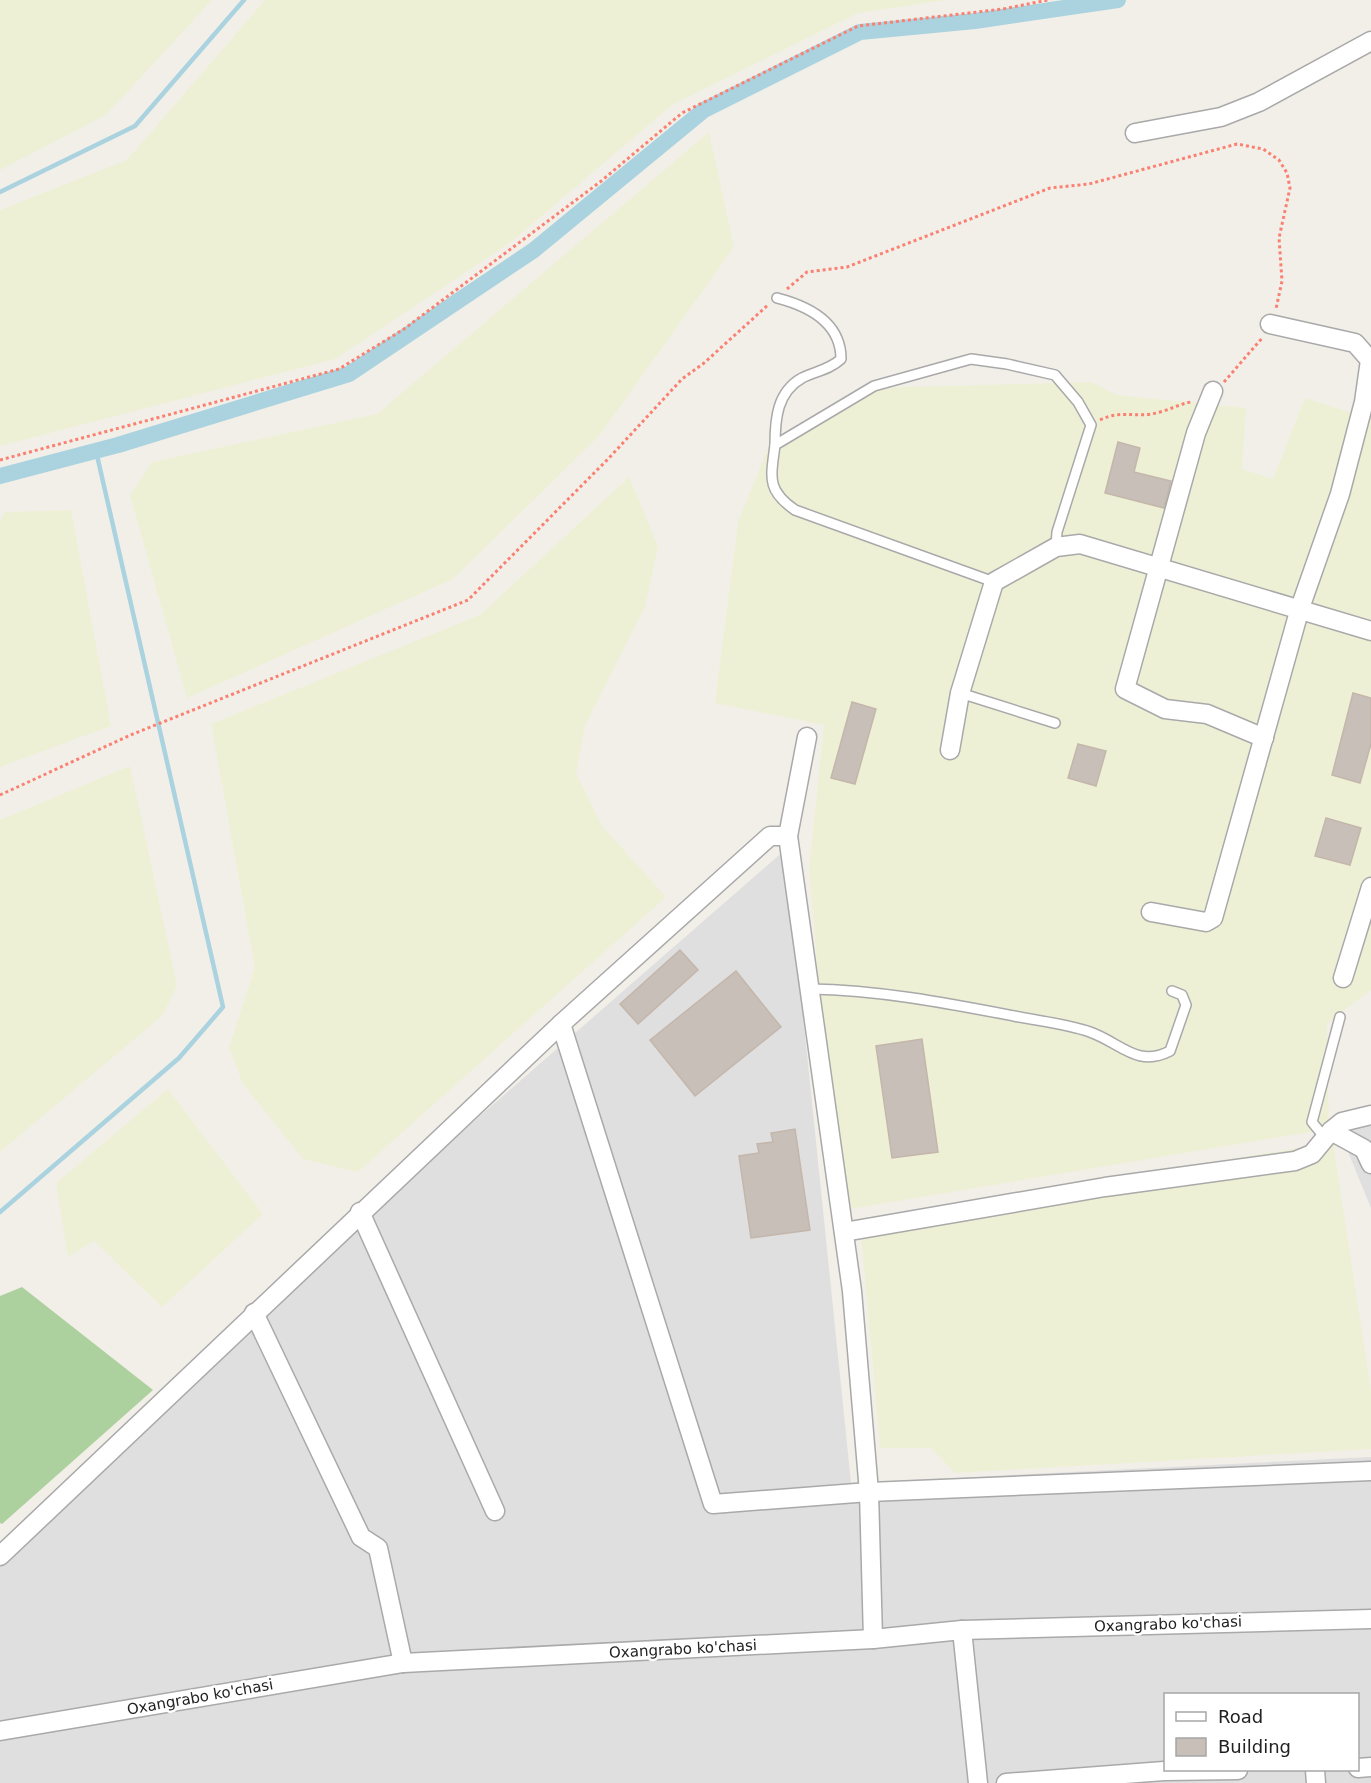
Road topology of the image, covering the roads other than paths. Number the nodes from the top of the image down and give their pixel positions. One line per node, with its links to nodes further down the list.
1 (1371, 41): 2 (street)
2 (1135, 133)
3 (777, 298): 7 (lane)
4 (1270, 324): 6 (street)
5 (1213, 391): 9 (street)
6 (1365, 421): 11 (street)
7 (775, 445): 8 (lane); 10 (lane)
8 (1056, 547): 9 (street); 10 (street)
9 (1159, 567): 11 (street); 16 (street)
10 (994, 582): 13 (street)
11 (1300, 608): 12 (street); 16 (street)
12 (1371, 631)
13 (960, 693): 14 (lane); 17 (street)
14 (1055, 723)
15 (807, 737): 18 (street)
16 (1264, 738): 20 (street)
17 (950, 750)
18 (788, 836): 22 (street); 25 (street)
19 (1371, 887): 21 (street)
20 (1151, 912)
21 (1343, 978)
22 (810, 989): 23 (lane); 30 (street)
23 (1172, 991)
24 (1340, 1017): 27 (lane)
25 (561, 1024): 29 (street); 33 (street)
26 (1371, 1115): 27 (street)
27 (1328, 1135): 28 (street); 30 (street)
28 (1371, 1164)
29 (360, 1212): 31 (street); 34 (street)
30 (844, 1232): 33 (street)
31 (254, 1313): 35 (street); 39 (street)
32 (1371, 1471): 33 (street)
33 (869, 1492): 38 (street)
34 (495, 1511)
35 (0, 1556)
36 (1371, 1619): 37 (street, Oxangrabo ko'chasi)
37 (962, 1630): 38 (street, Oxangrabo ko'chasi); 42 (street)
38 (873, 1639): 39 (street, Oxangrabo ko'chasi)
39 (403, 1663): 40 (street, Oxangrabo ko'chasi)
40 (0, 1731)
41 (1164, 1771): 43 (street)
42 (978, 1783)
43 (1006, 1783)

